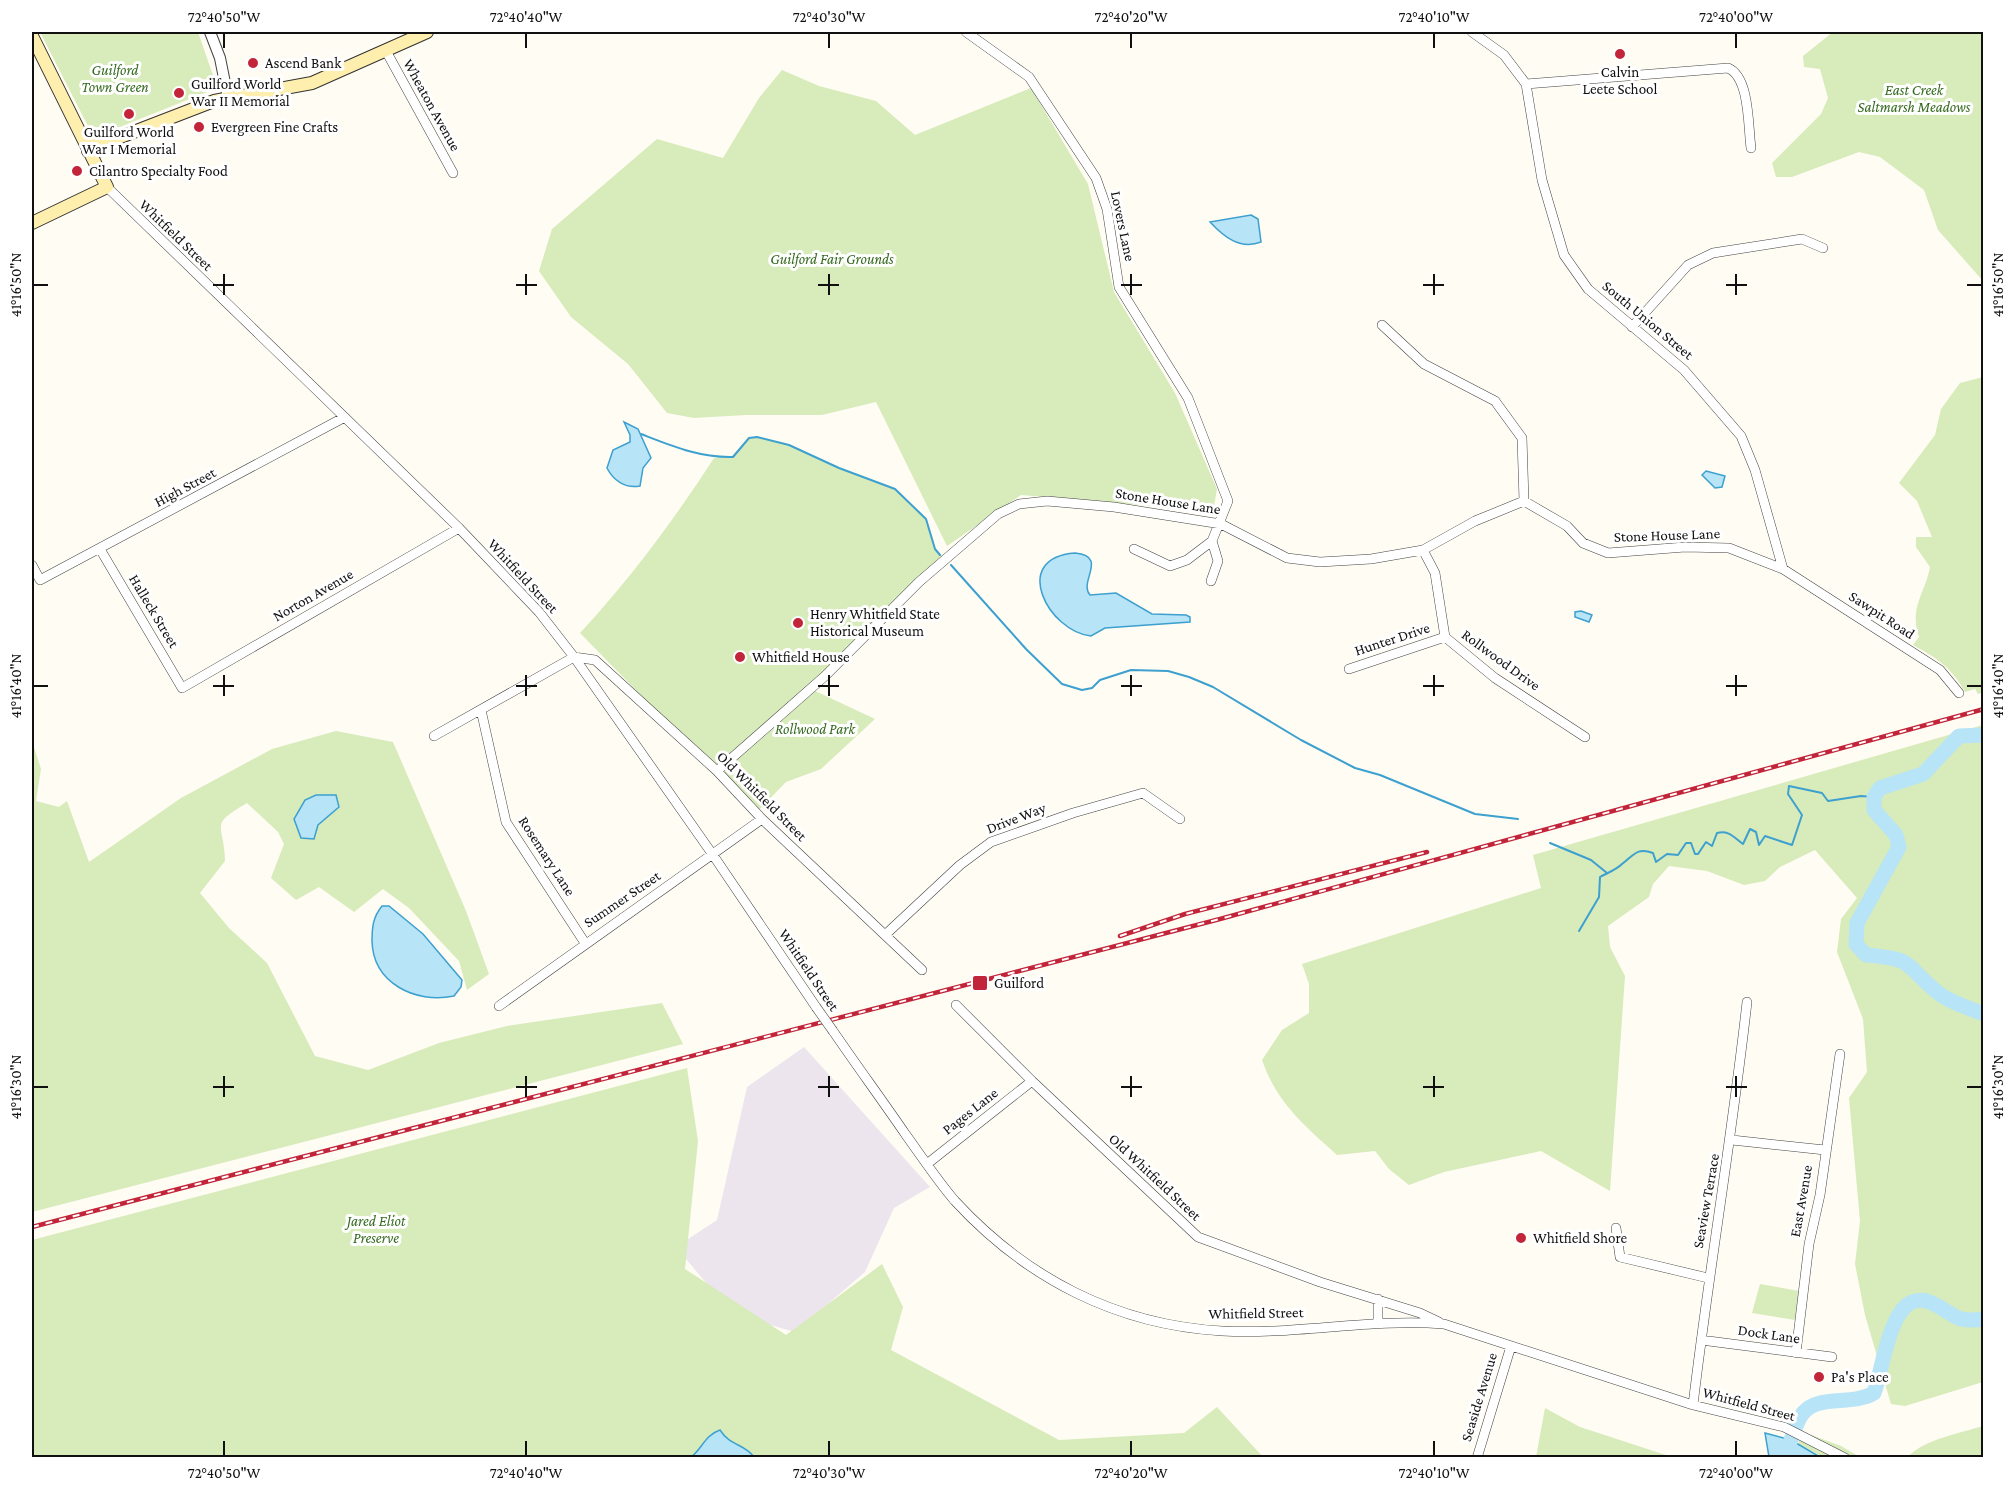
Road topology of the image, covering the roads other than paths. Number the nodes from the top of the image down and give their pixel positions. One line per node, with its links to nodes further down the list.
1 (210, 32): 8 (street)
2 (427, 32): 6 (main road)
3 (966, 32): 19 (street, Lovers Lane)
4 (1472, 32): 7 (street, South Union Street)
5 (32, 36): 10 (main road, Whitfield Street)
6 (386, 51): 8 (main road); 11 (street, Wheaton Avenue)
7 (1526, 84): 9 (street); 16 (street, South Union Street)
8 (228, 98): 10 (main road)
9 (1751, 148)
10 (88, 151): 12 (main road, Whitfield Street)
11 (453, 173)
12 (107, 187): 13 (main road); 17 (street, Whitfield Street)
13 (32, 223)
14 (1823, 248): 16 (street)
15 (1382, 325): 18 (street)
16 (1632, 327): 26 (street, South Union Street)
17 (342, 418): 20 (street, Whitfield Street); 22 (street, High Street)
18 (1524, 501): 24 (street, Stone House Lane); 26 (street, Stone House Lane)
19 (1221, 524): 21 (street, Lovers Lane); 24 (street, Stone House Lane); 36 (street, Stone House Lane)
20 (459, 528): 29 (street, Whitfield Street); 31 (street, Norton Avenue)
21 (1212, 541): 23 (street); 27 (street)
22 (100, 549): 25 (street, High Street); 31 (street, Halleck Street)
23 (1134, 549)
24 (1423, 550): 28 (street, Rollwood Drive)
25 (32, 565)
26 (1783, 569): 32 (street, Sawpit Road)
27 (1211, 581)
28 (1445, 638): 30 (street, Hunter Drive); 35 (street, Rollwood Drive)
29 (574, 657): 33 (street); 36 (street, Old Whitfield Street); 39 (street, Whitfield Street)
30 (1349, 669)
31 (182, 688)
32 (1959, 693)
33 (481, 710): 34 (street); 41 (street, Rosemary Lane)
34 (434, 736)
35 (1585, 737)
36 (717, 771): 37 (street, Old Whitfield Street)
37 (762, 819): 39 (street, Summer Street); 40 (street, Old Whitfield Street)
38 (1180, 819): 40 (street, Drive Way)
39 (713, 855): 41 (street, Summer Street); 50 (street, Whitfield Street, bridge)
40 (885, 935): 42 (street, Old Whitfield Street)
41 (585, 943): 45 (street, Summer Street)
42 (922, 970)
43 (1747, 1002): 48 (street, Seaview Terrace)
44 (956, 1005): 47 (street, Old Whitfield Street)
45 (500, 1006)
46 (1840, 1054): 49 (street, East Avenue)
47 (1032, 1081): 50 (street, Pages Lane); 53 (street, Old Whitfield Street)
48 (1732, 1140): 49 (street); 52 (street, Seaview Terrace)
49 (1825, 1150): 58 (street, East Avenue)
50 (927, 1164): 54 (street, Whitfield Street)
51 (1616, 1228): 52 (street)
52 (1708, 1278): 56 (street, Seaview Terrace)
53 (1378, 1299): 54 (street); 55 (street, Old Whitfield Street)
54 (1378, 1322): 55 (street, Whitfield Street)
55 (1444, 1324): 57 (street, Whitfield Street)
56 (1701, 1340): 58 (street, Dock Lane); 60 (street, Seaview Terrace)
57 (1511, 1346): 60 (street, Whitfield Street); 61 (street, Seaside Avenue)
58 (1796, 1353): 59 (street, Dock Lane)
59 (1832, 1358)
60 (1694, 1405): 62 (street, Whitfield Street)
61 (1477, 1458)
62 (1845, 1458)

